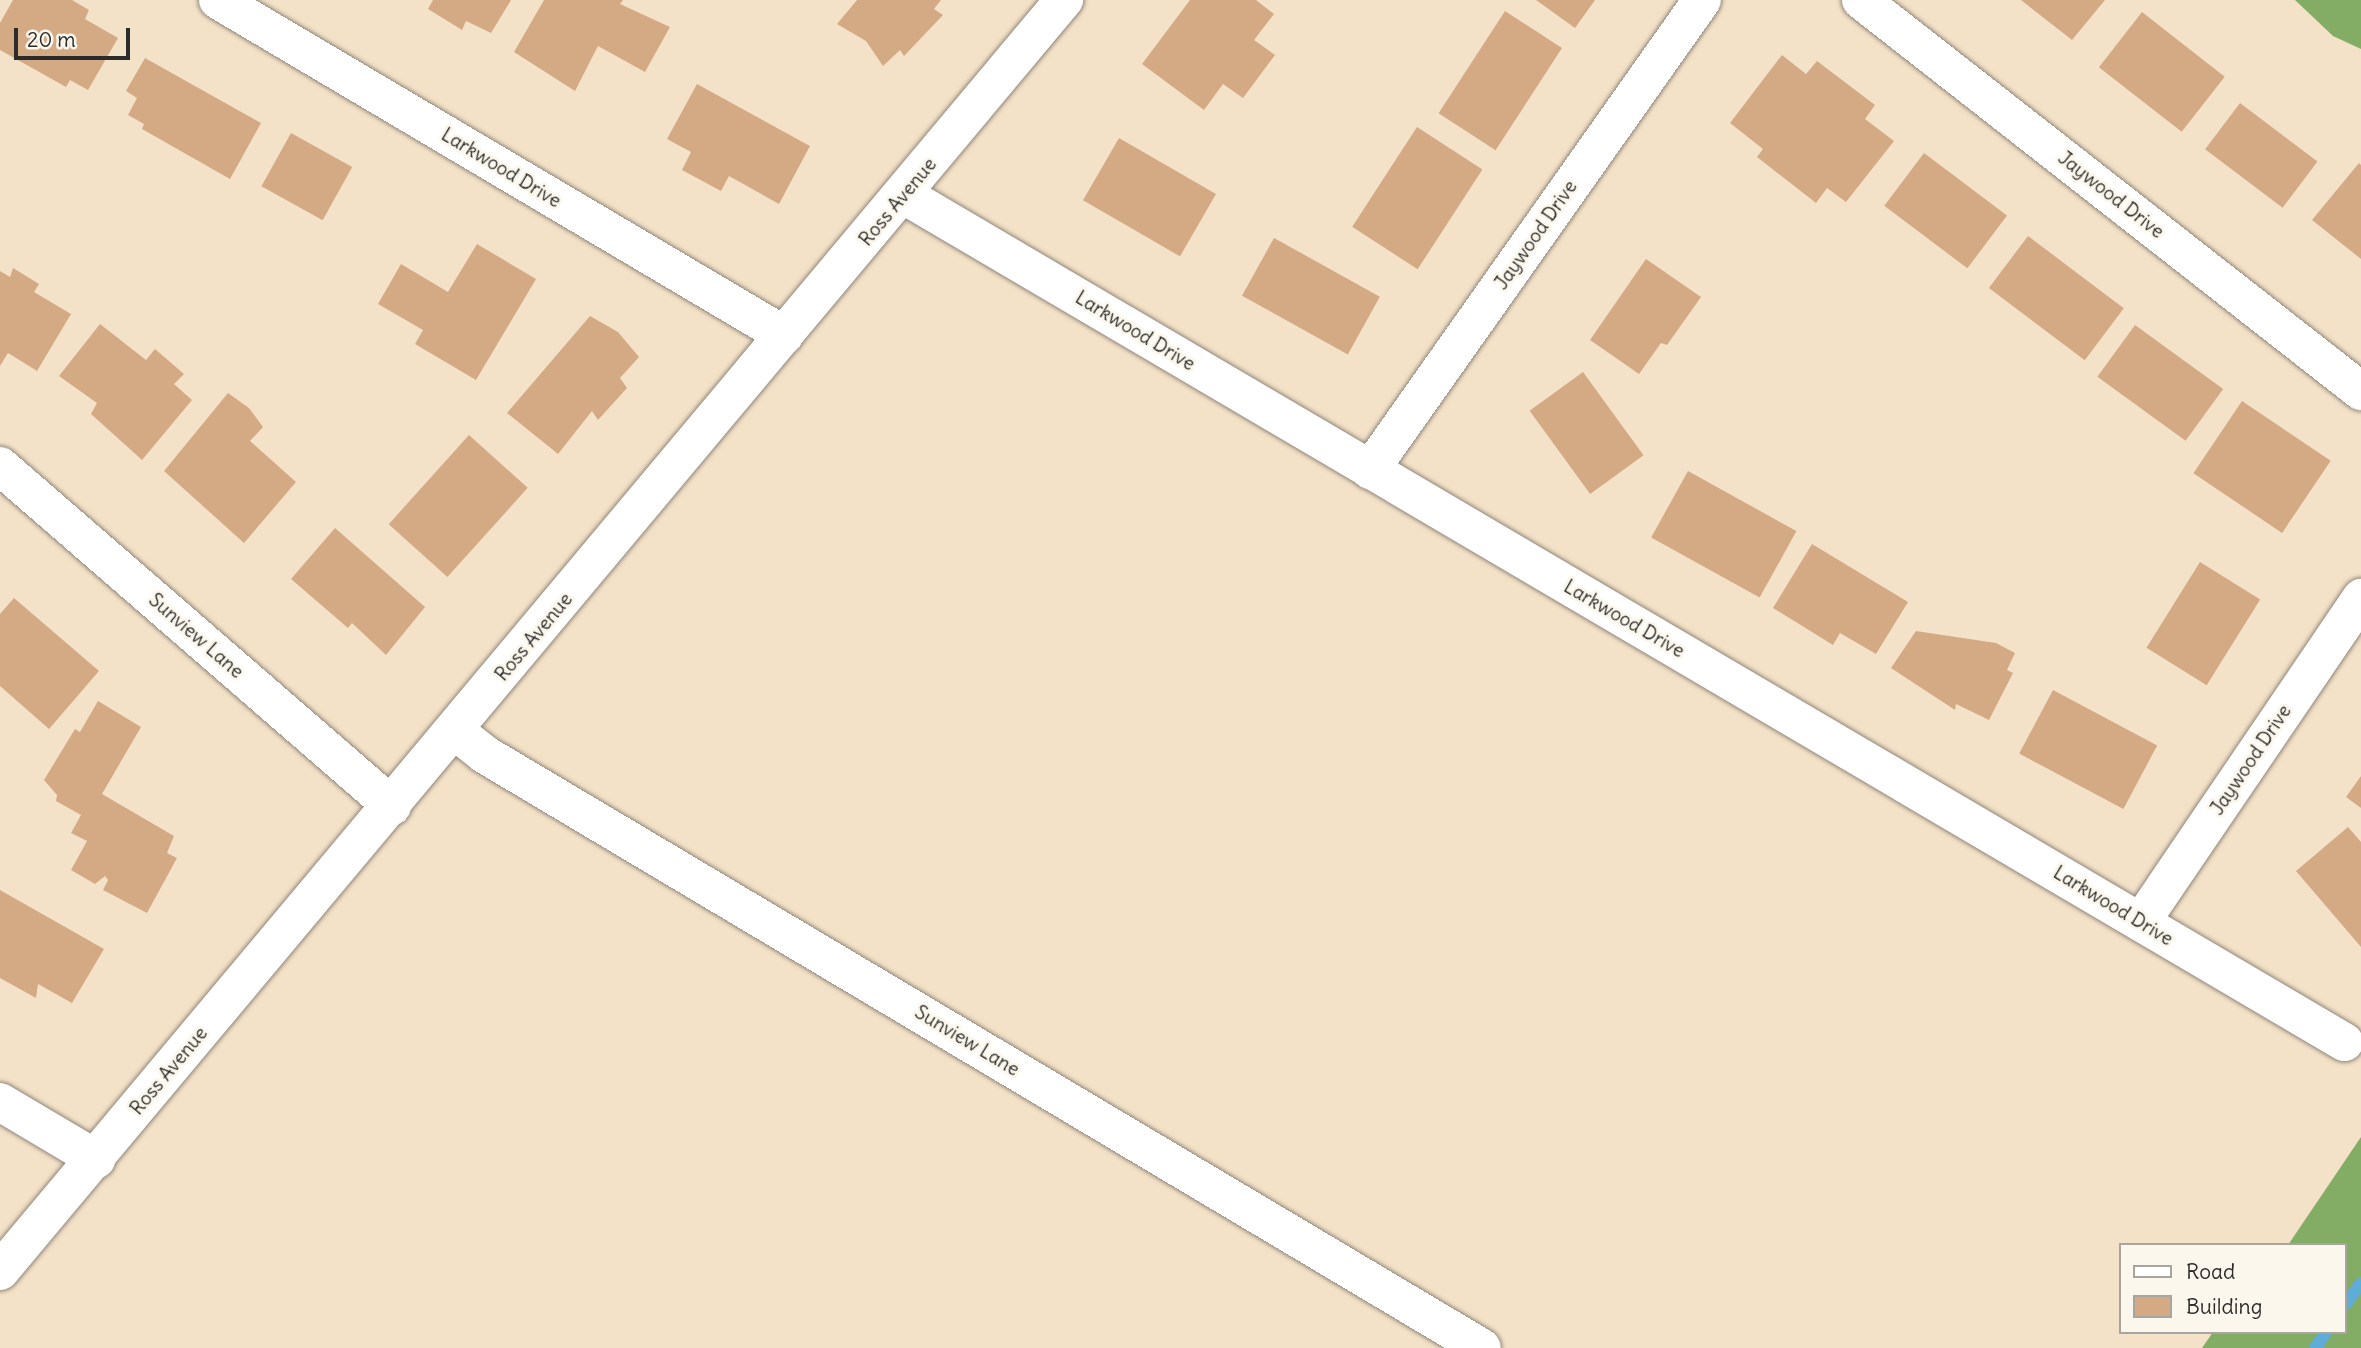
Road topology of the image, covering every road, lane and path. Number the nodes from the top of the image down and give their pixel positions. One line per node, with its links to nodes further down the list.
1 (218, 0): 6 (street, Larkwood Drive)
2 (1064, 0): 5 (street, Ross Avenue)
3 (1702, 0): 9 (street, Jaywood Drive)
4 (1861, 0): 7 (street, Jaywood Drive)
5 (904, 195): 6 (street, Ross Avenue); 9 (street, Larkwood Drive)
6 (784, 335): 11 (street, Ross Avenue)
7 (2361, 391)
8 (0, 466): 12 (street, Sunview Lane)
9 (1370, 470): 13 (street, Larkwood Drive)
10 (2361, 598): 13 (street, Jaywood Drive)
11 (455, 731): 12 (street, Ross Avenue); 18 (street, Sunview Lane)
12 (392, 806): 16 (street, Ross Avenue)
13 (2141, 922): 14 (street, Larkwood Drive)
14 (2344, 1042)
15 (0, 1102): 16 (street)
16 (96, 1159): 17 (street, Ross Avenue)
17 (0, 1271)
18 (1482, 1348)

